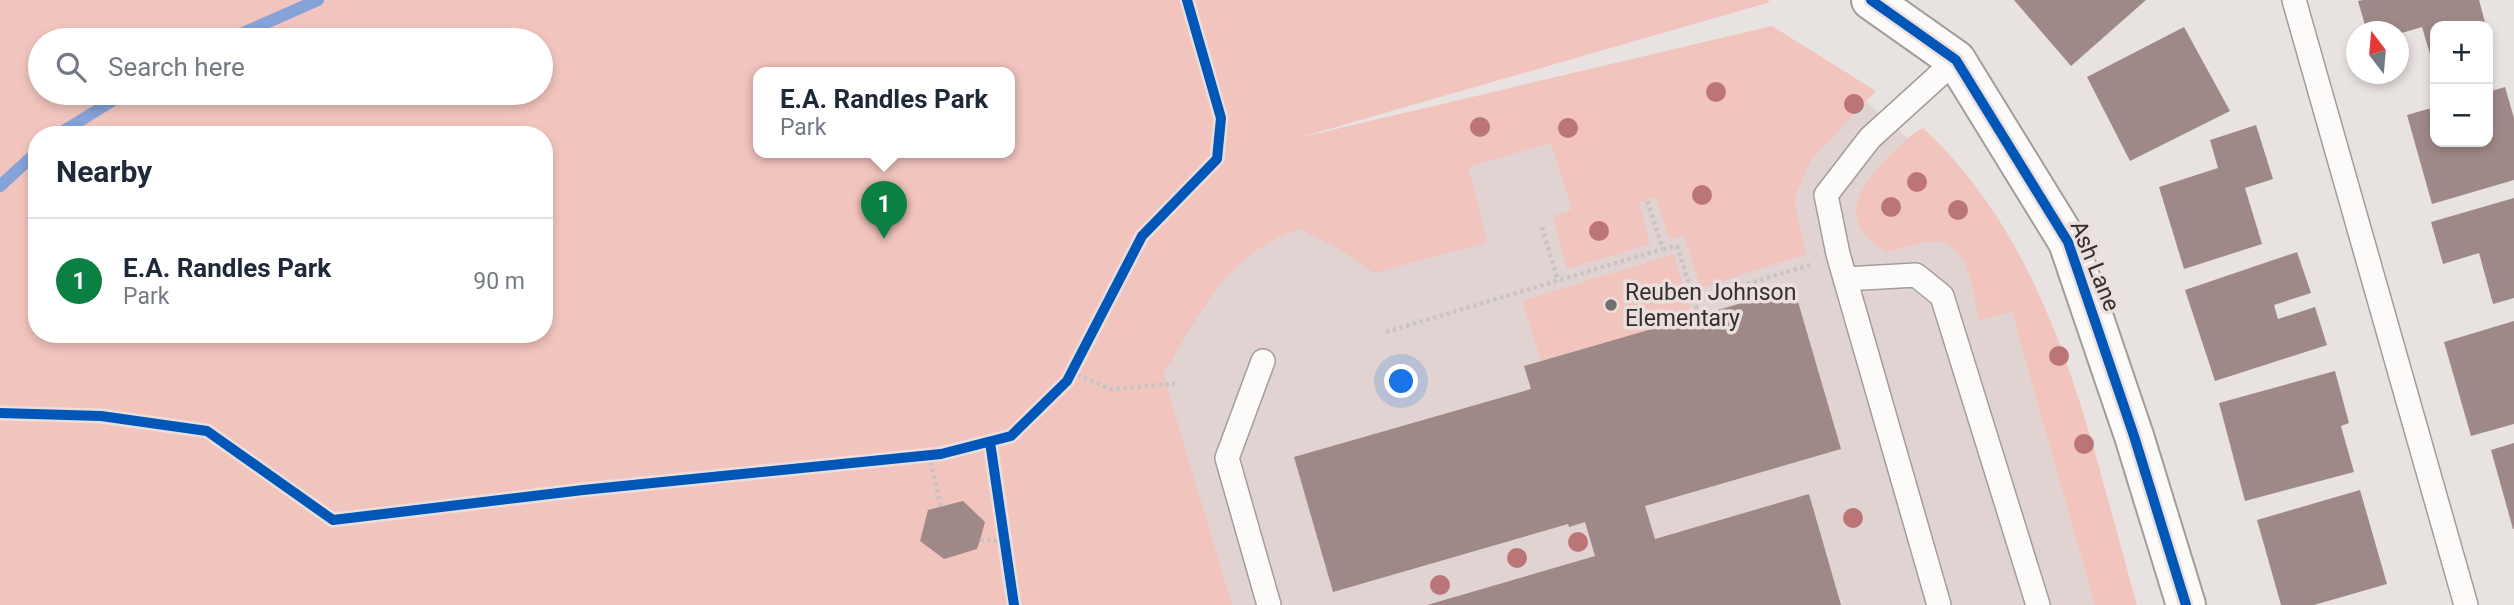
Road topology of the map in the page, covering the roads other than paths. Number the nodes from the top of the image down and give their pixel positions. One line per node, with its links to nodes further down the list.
1 (1871, 0): 3 (street, Ash Lane)
2 (2294, 0): 10 (lane)
3 (1956, 60): 4 (lane); 9 (street, Ash Lane)
4 (1845, 279): 7 (lane); 8 (lane)
5 (1263, 361): 6 (lane)
6 (1269, 605)
7 (1939, 605)
8 (2038, 605)
9 (2186, 605)
10 (2466, 605)

